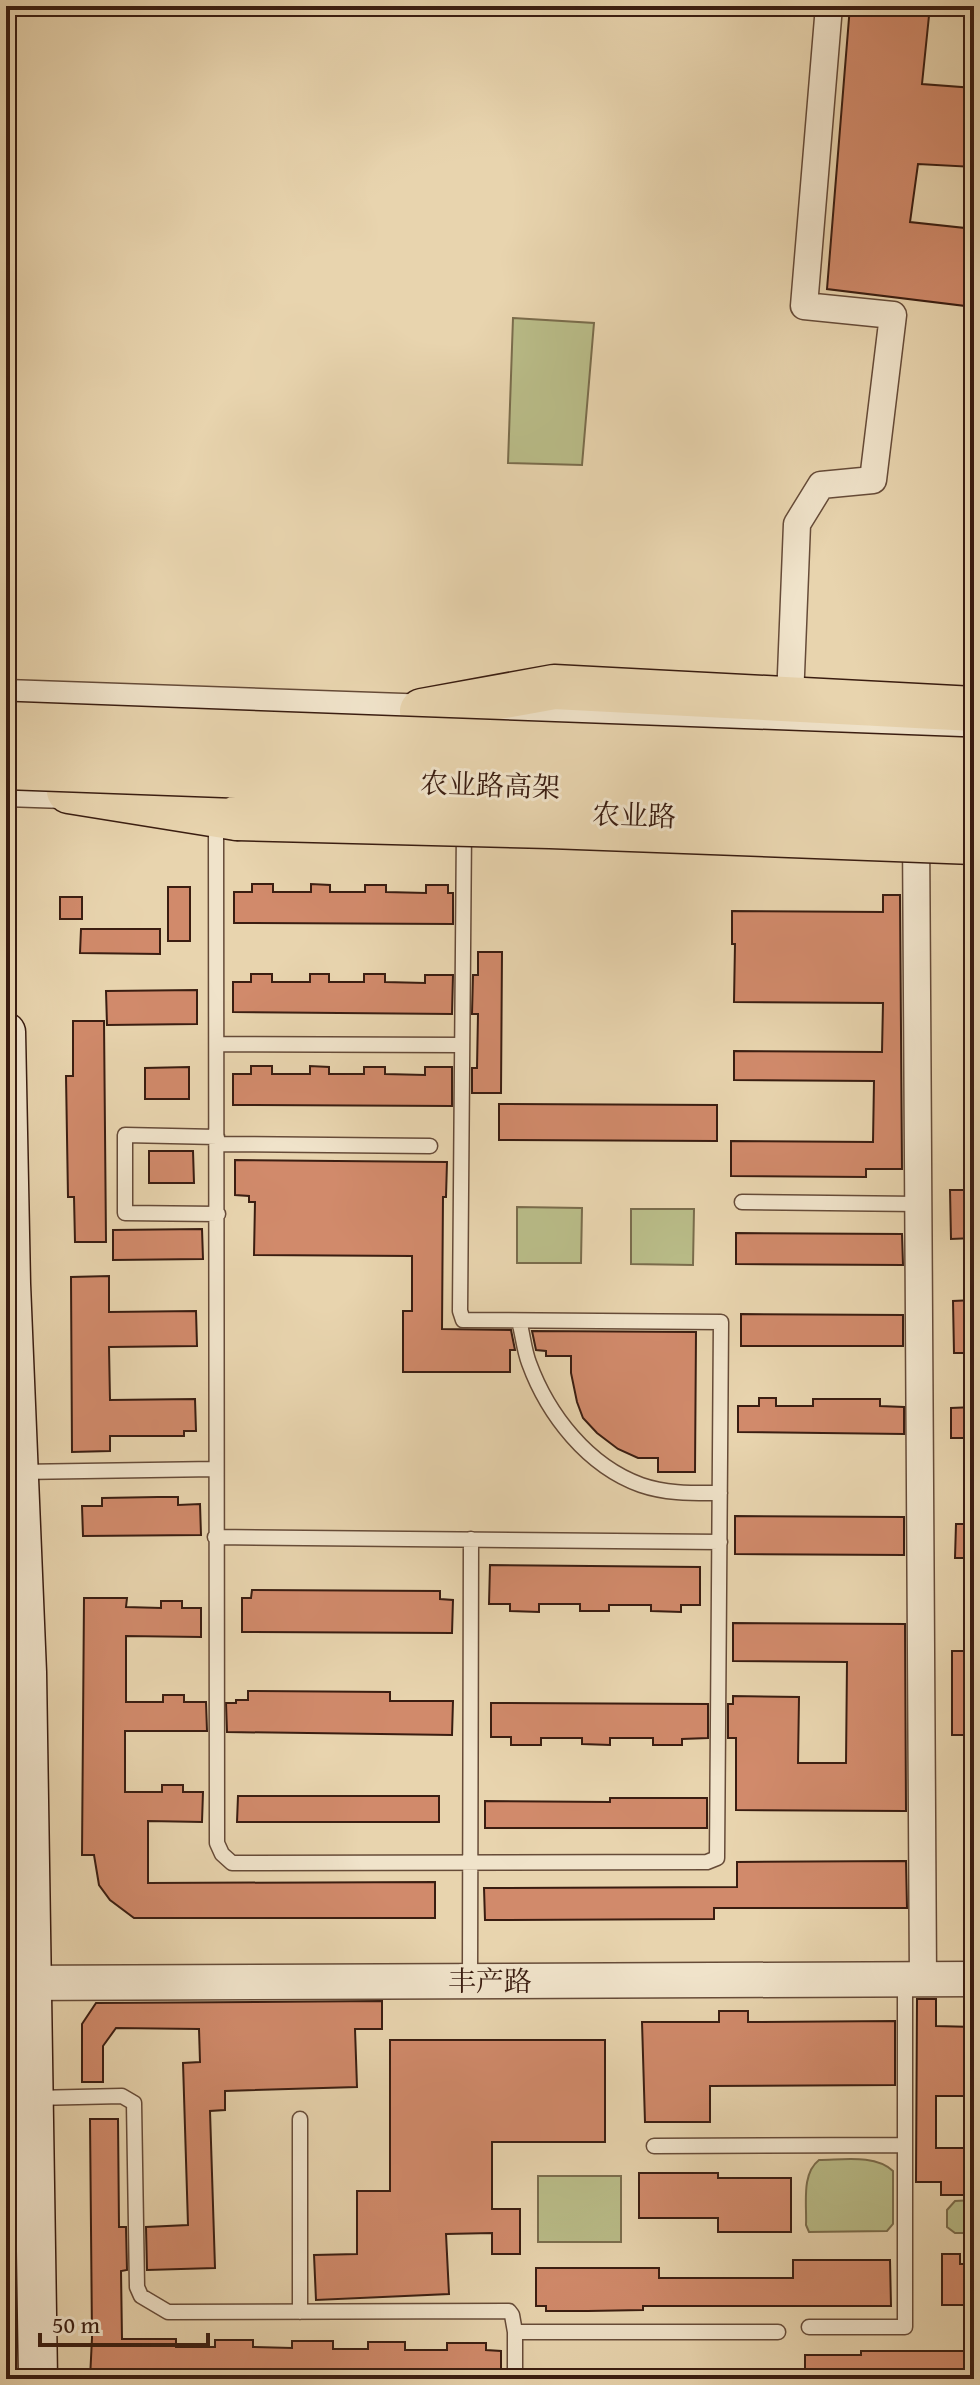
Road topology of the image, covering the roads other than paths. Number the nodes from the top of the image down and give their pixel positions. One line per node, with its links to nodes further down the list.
1 (829, 6): 3 (street)
2 (6, 697): 5 (street)
3 (790, 699): 4 (highway); 5 (highway)
4 (974, 709)
5 (422, 711): 7 (street)
6 (6, 724): 9 (highway, 农业路高架, bridge)
7 (915, 728): 8 (street); 16 (street)
8 (974, 731)
9 (974, 760)
10 (6, 767): 13 (highway, 农业路高架, bridge)
11 (6, 789): 12 (street, 农业路)
12 (69, 791): 14 (street, 农业路); 15 (highway)
13 (974, 803)
14 (464, 808): 16 (street, 农业路); 21 (lane)
15 (226, 817): 18 (highway, bridge); 20 (lane)
16 (916, 827): 17 (street, 农业路); 25 (street)
17 (974, 829)
18 (974, 842)
19 (6, 1032): 29 (main road)
20 (217, 1044): 21 (lane); 22 (lane)
21 (462, 1045): 27 (lane)
22 (217, 1140): 23 (lane); 26 (lane); 26 (lane)
23 (430, 1146)
24 (742, 1202): 25 (lane)
25 (918, 1204): 35 (street)
26 (218, 1214): 28 (lane)
27 (519, 1321): 30 (lane); 30 (lane)
28 (215, 1469): 29 (lane); 31 (lane)
29 (18, 1472): 38 (main road)
30 (720, 1493): 33 (lane)
31 (215, 1537): 32 (lane); 34 (lane)
32 (471, 1539): 33 (lane); 34 (lane)
33 (720, 1542): 34 (lane)
34 (470, 1863): 37 (lane)
35 (914, 1979): 36 (street, 丰产路); 37 (street, 丰产路); 41 (lane)
36 (974, 1979)
37 (470, 1981): 38 (street, 丰产路)
38 (19, 1983): 39 (main road)
39 (33, 2098): 43 (lane); 47 (main road)
40 (300, 2119): 43 (lane)
41 (905, 2145): 42 (lane); 44 (lane)
42 (654, 2146)
43 (300, 2312): 45 (lane)
44 (809, 2327)
45 (515, 2332): 46 (lane); 48 (lane)
46 (778, 2332)
47 (38, 2379)
48 (515, 2379)

